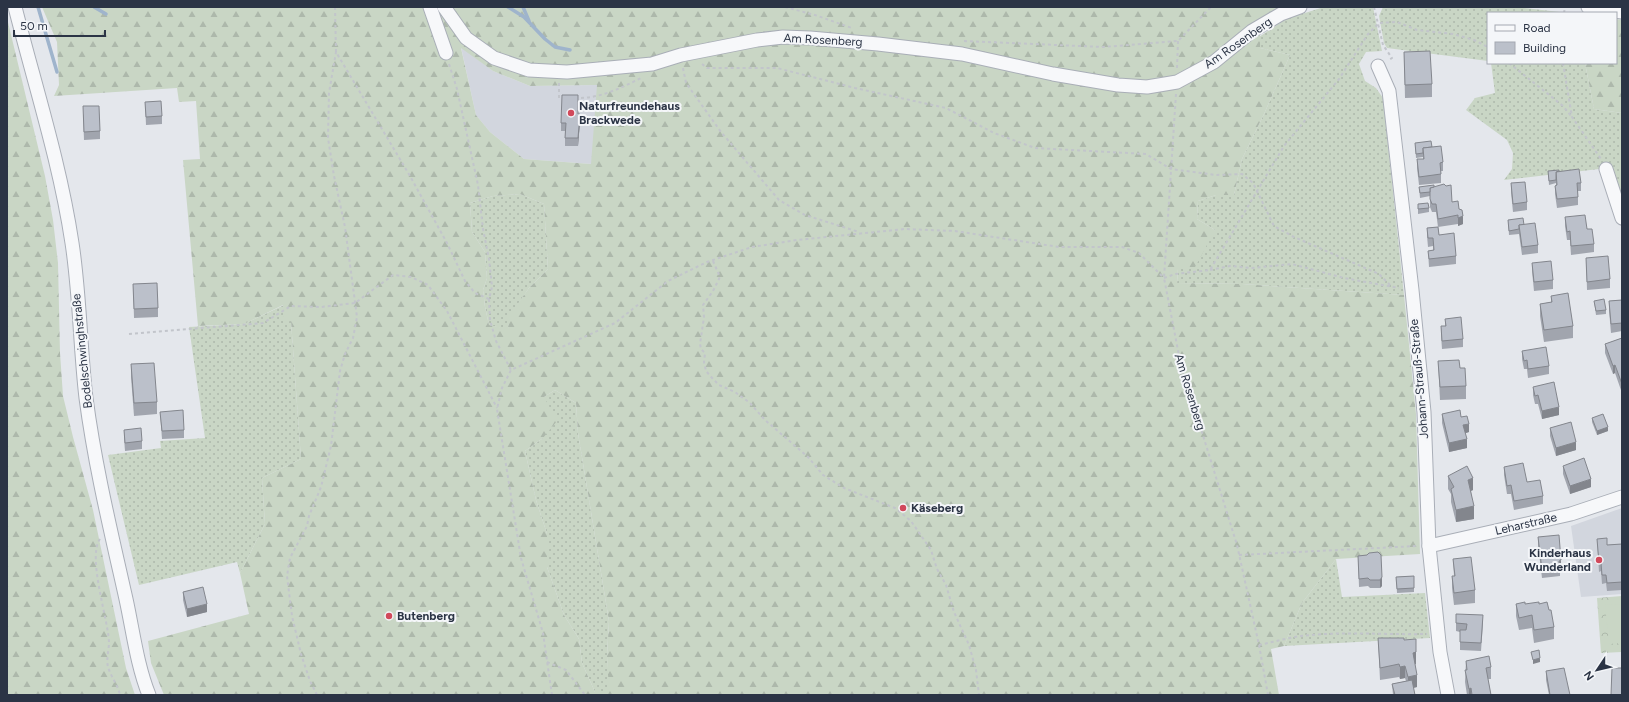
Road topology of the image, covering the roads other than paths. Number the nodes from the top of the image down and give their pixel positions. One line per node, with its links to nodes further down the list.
1 (14, 7): 13 (street, Bodelschwinghstraße)
2 (430, 7): 7 (street)
3 (444, 7): 4 (street, Am Rosenberg)
4 (1300, 7)
5 (1588, 7): 6 (street)
6 (1622, 12)
7 (446, 53)
8 (1378, 66): 12 (street, Johann-Strauß-Straße)
9 (1606, 169): 10 (street)
10 (1622, 218)
11 (1622, 496): 12 (street, Leharstraße)
12 (1429, 546): 14 (street, Johann-Strauß-Straße)
13 (148, 695)
14 (1448, 695)

